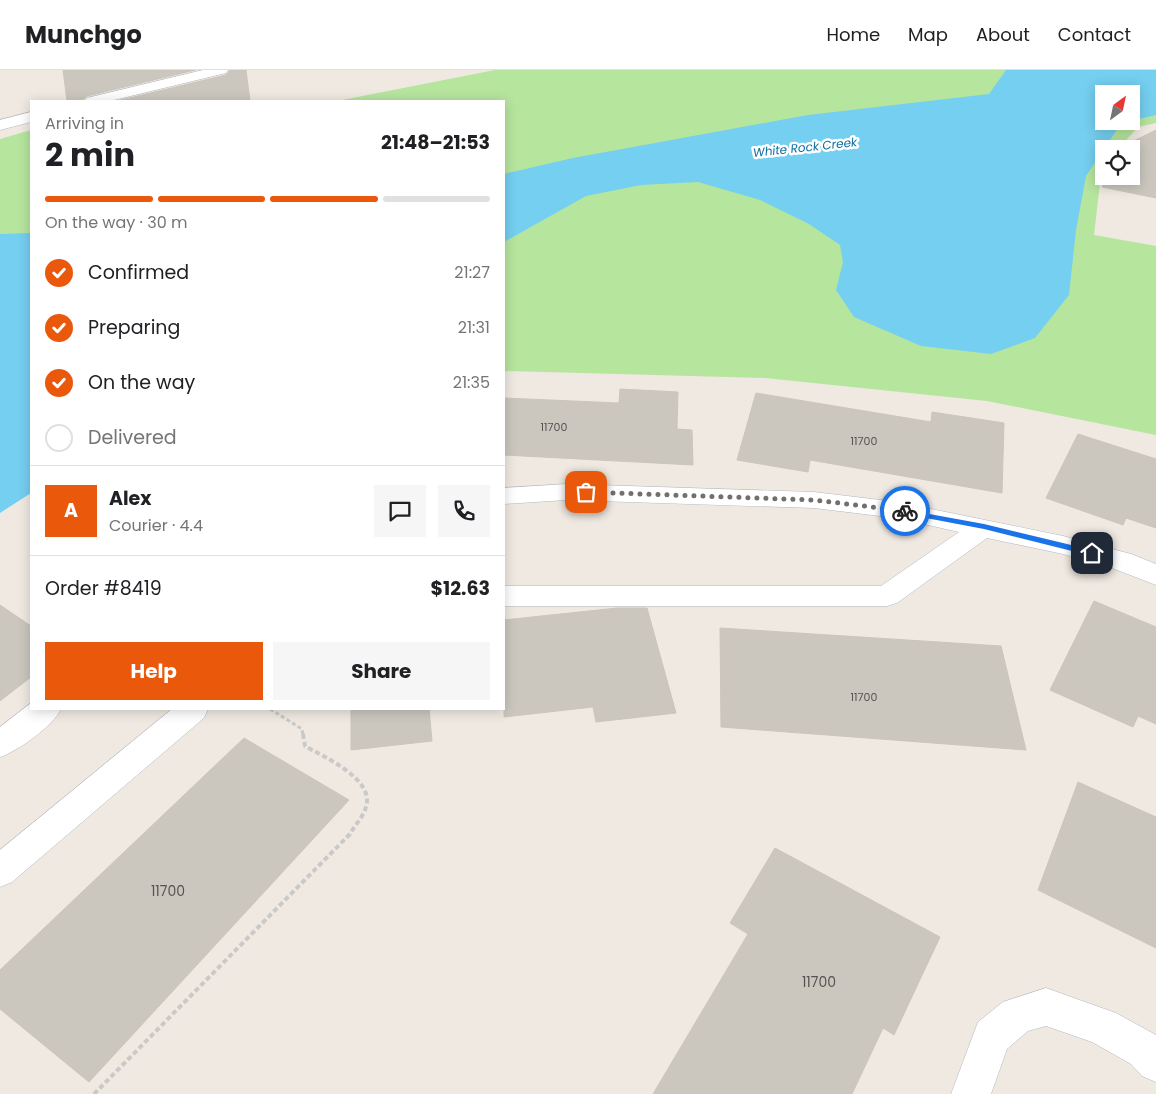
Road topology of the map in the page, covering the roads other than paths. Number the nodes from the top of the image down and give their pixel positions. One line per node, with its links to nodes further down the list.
1 (221, 70): 2 (street)
2 (96, 100)
3 (30, 117): 4 (street)
4 (2, 123)
5 (505, 496): 6 (street)
6 (984, 526): 7 (street); 8 (street)
7 (1156, 575)
8 (505, 596)
9 (45, 710): 11 (street)
10 (191, 710): 12 (street)
11 (0, 744)
12 (0, 871)
13 (1156, 1062): 14 (street)
14 (971, 1094)

